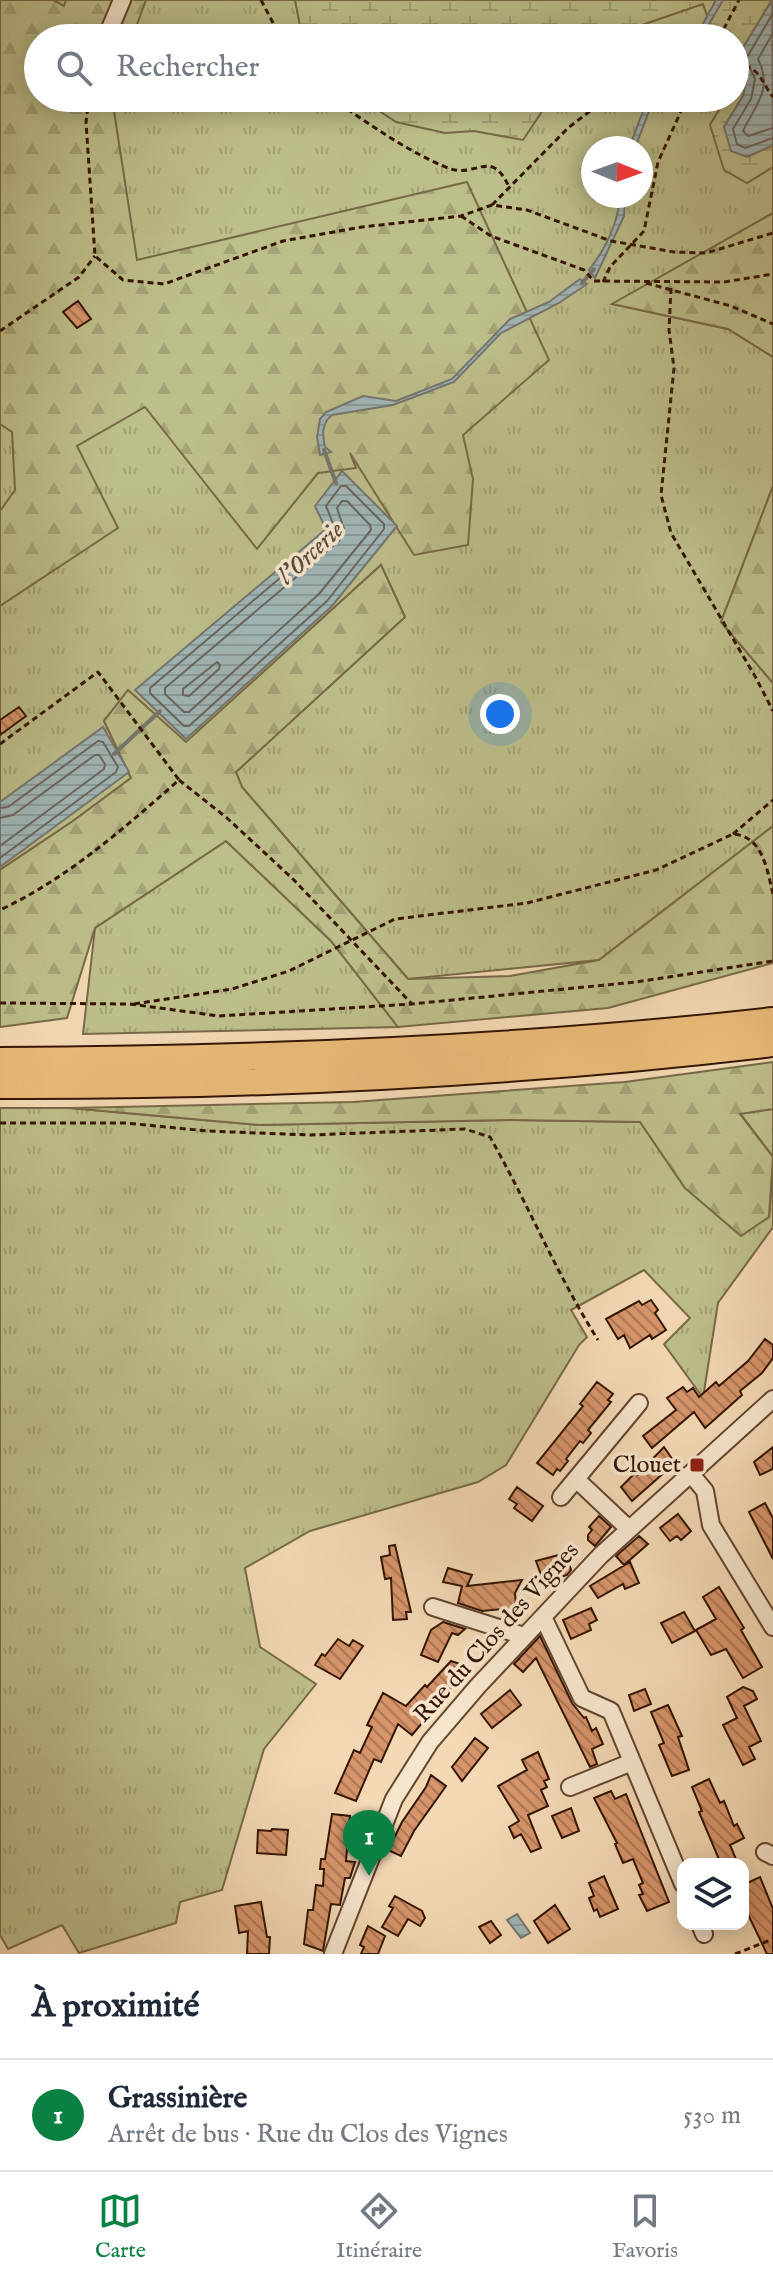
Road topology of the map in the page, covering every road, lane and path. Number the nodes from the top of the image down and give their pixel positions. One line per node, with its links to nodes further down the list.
1 (122, 0): 4 (street)
2 (261, 0): 5 (path)
3 (739, 0): 6 (path)
4 (112, 24)
5 (274, 24)
6 (726, 24)
7 (749, 67): 8 (path)
8 (773, 97)
9 (87, 112): 18 (path)
10 (352, 112): 13 (path)
11 (589, 112): 13 (path)
12 (681, 112): 17 (path)
13 (509, 187): 14 (path)
14 (492, 205): 15 (path); 17 (path)
15 (461, 216): 18 (path); 21 (path)
16 (773, 233): 17 (path)
17 (632, 244): 21 (path)
18 (95, 256): 24 (path)
19 (773, 274): 20 (path)
20 (638, 281): 21 (path); 22 (path)
21 (603, 282)
22 (671, 288): 23 (path); 25 (path)
23 (773, 324)
24 (0, 331)
25 (773, 711)
26 (0, 744): 27 (path)
27 (179, 780): 31 (path); 32 (path)
28 (773, 800): 29 (path)
29 (733, 834): 30 (path); 32 (path)
30 (773, 894)
31 (0, 910)
32 (350, 941): 35 (path); 36 (path)
33 (773, 961): 36 (path)
34 (0, 1003): 35 (path)
35 (130, 1004): 36 (path)
36 (412, 1004)
37 (773, 1021): 39 (highway)
38 (773, 1043): 40 (highway)
39 (0, 1061)
40 (0, 1085)
41 (0, 1123): 42 (path)
42 (598, 1340)
43 (773, 1399): 45 (street, Rue du Clos des Vignes)
44 (639, 1403): 46 (street)
45 (691, 1474): 48 (street, Rue du Clos des Vignes); 51 (street)
46 (576, 1479): 47 (street); 48 (street)
47 (561, 1497)
48 (629, 1529): 50 (street, Rue du Clos des Vignes)
49 (433, 1607): 52 (street)
50 (543, 1617): 52 (street, Rue du Clos des Vignes); 53 (street)
51 (773, 1627)
52 (524, 1636): 57 (street, Rue du Clos des Vignes)
53 (632, 1762): 54 (street); 55 (street)
54 (570, 1787)
55 (677, 1870)
56 (773, 1939): 58 (path)
57 (333, 1954)
58 (735, 1954)

